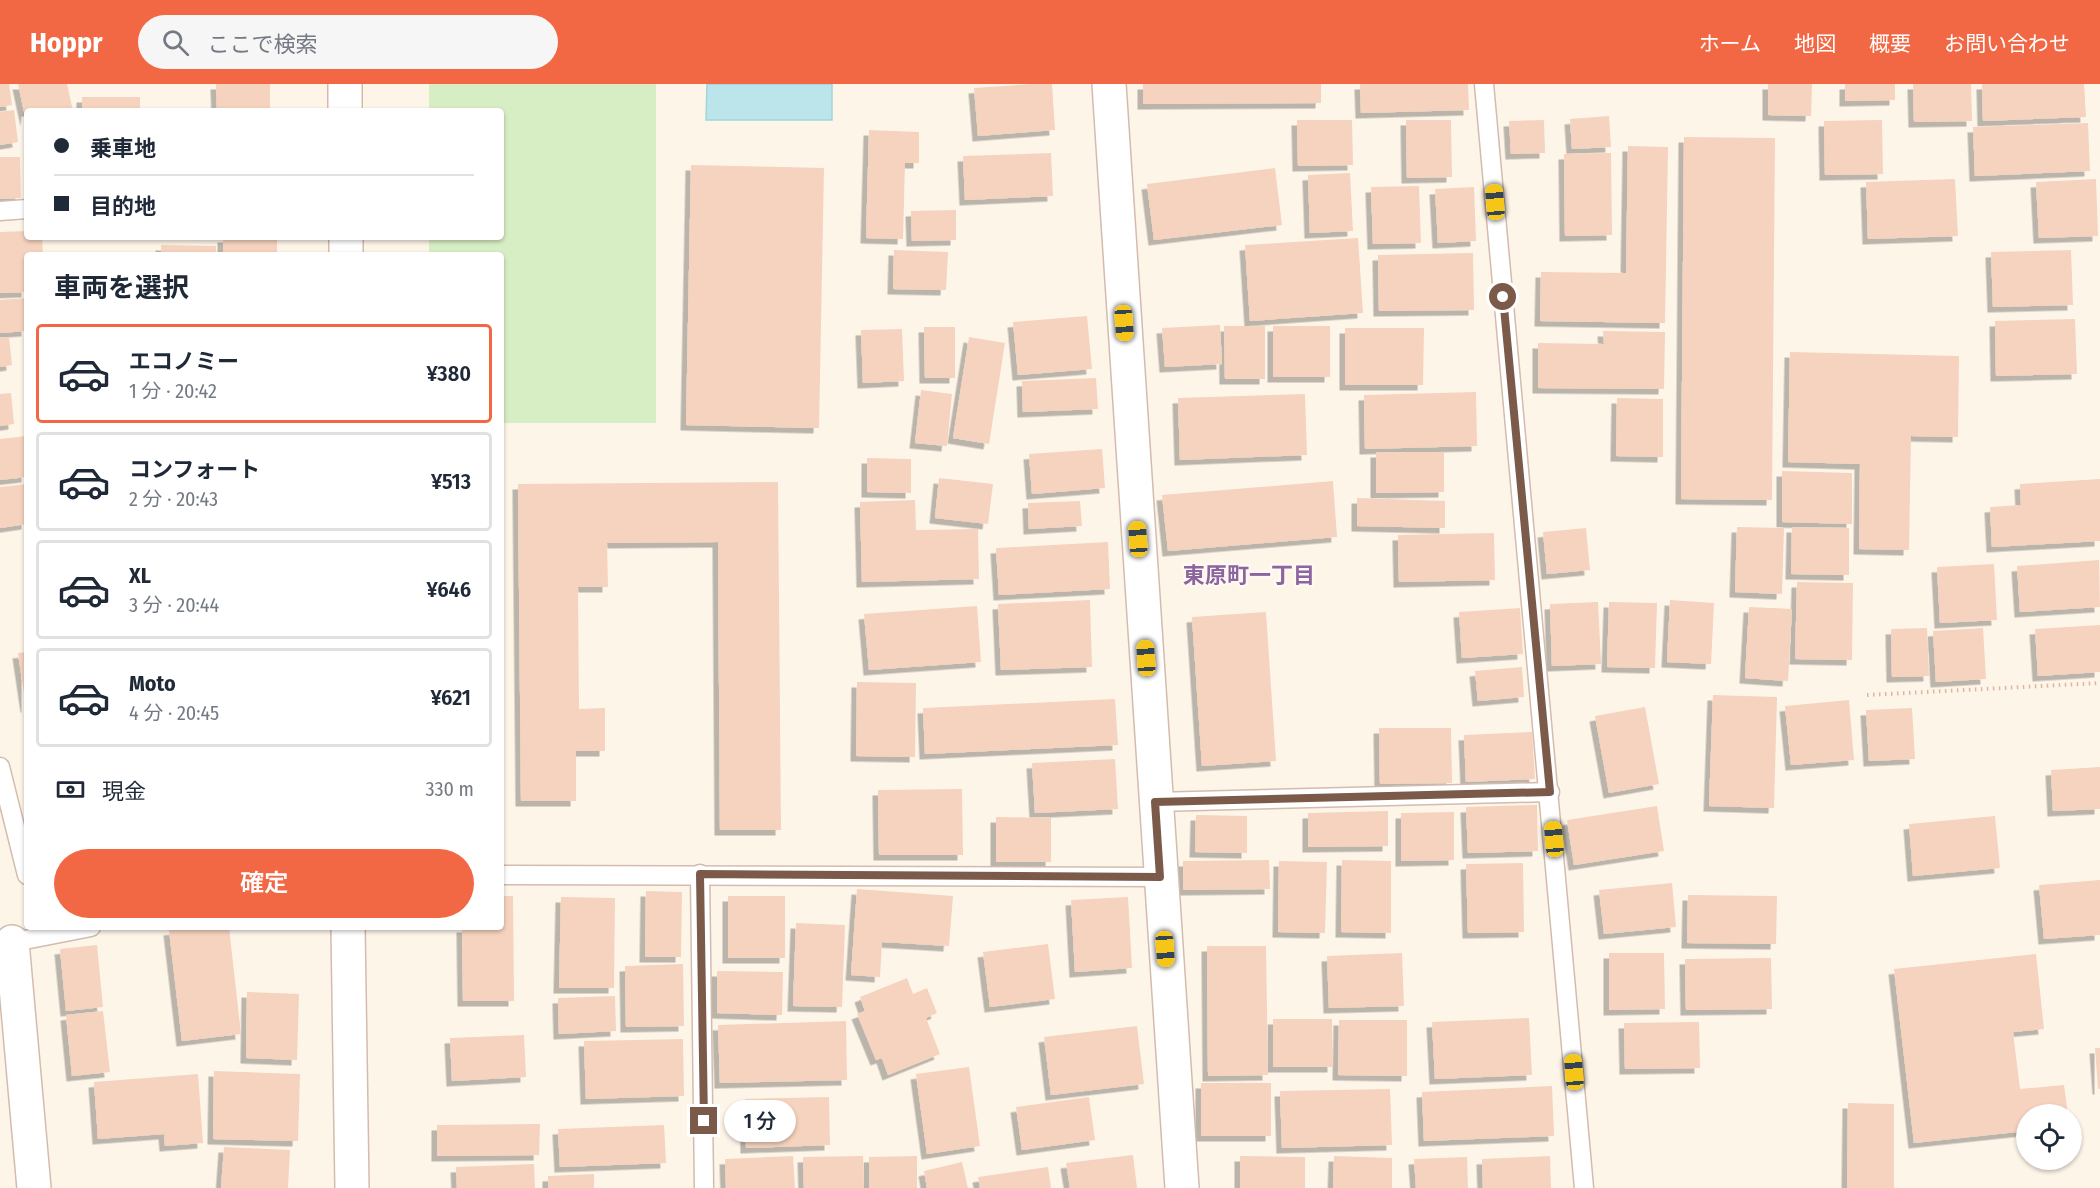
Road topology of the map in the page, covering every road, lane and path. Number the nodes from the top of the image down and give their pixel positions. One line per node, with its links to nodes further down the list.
1 (345, 84): 4 (street)
2 (1108, 84): 11 (street)
3 (1484, 84): 10 (lane)
4 (345, 108)
5 (24, 209): 6 (lane)
6 (0, 211)
7 (2100, 683): 8 (path)
8 (1867, 695)
9 (0, 767): 12 (lane)
10 (1550, 792): 11 (lane); 23 (lane)
11 (1155, 802): 15 (street)
12 (24, 863)
13 (504, 874): 14 (lane)
14 (700, 874): 15 (lane); 21 (lane)
15 (1160, 877): 22 (street)
16 (73, 930): 18 (lane)
17 (348, 930): 20 (street)
18 (24, 938): 19 (street)
19 (34, 1188)
20 (352, 1188)
21 (705, 1188)
22 (1182, 1188)
23 (1584, 1188)

